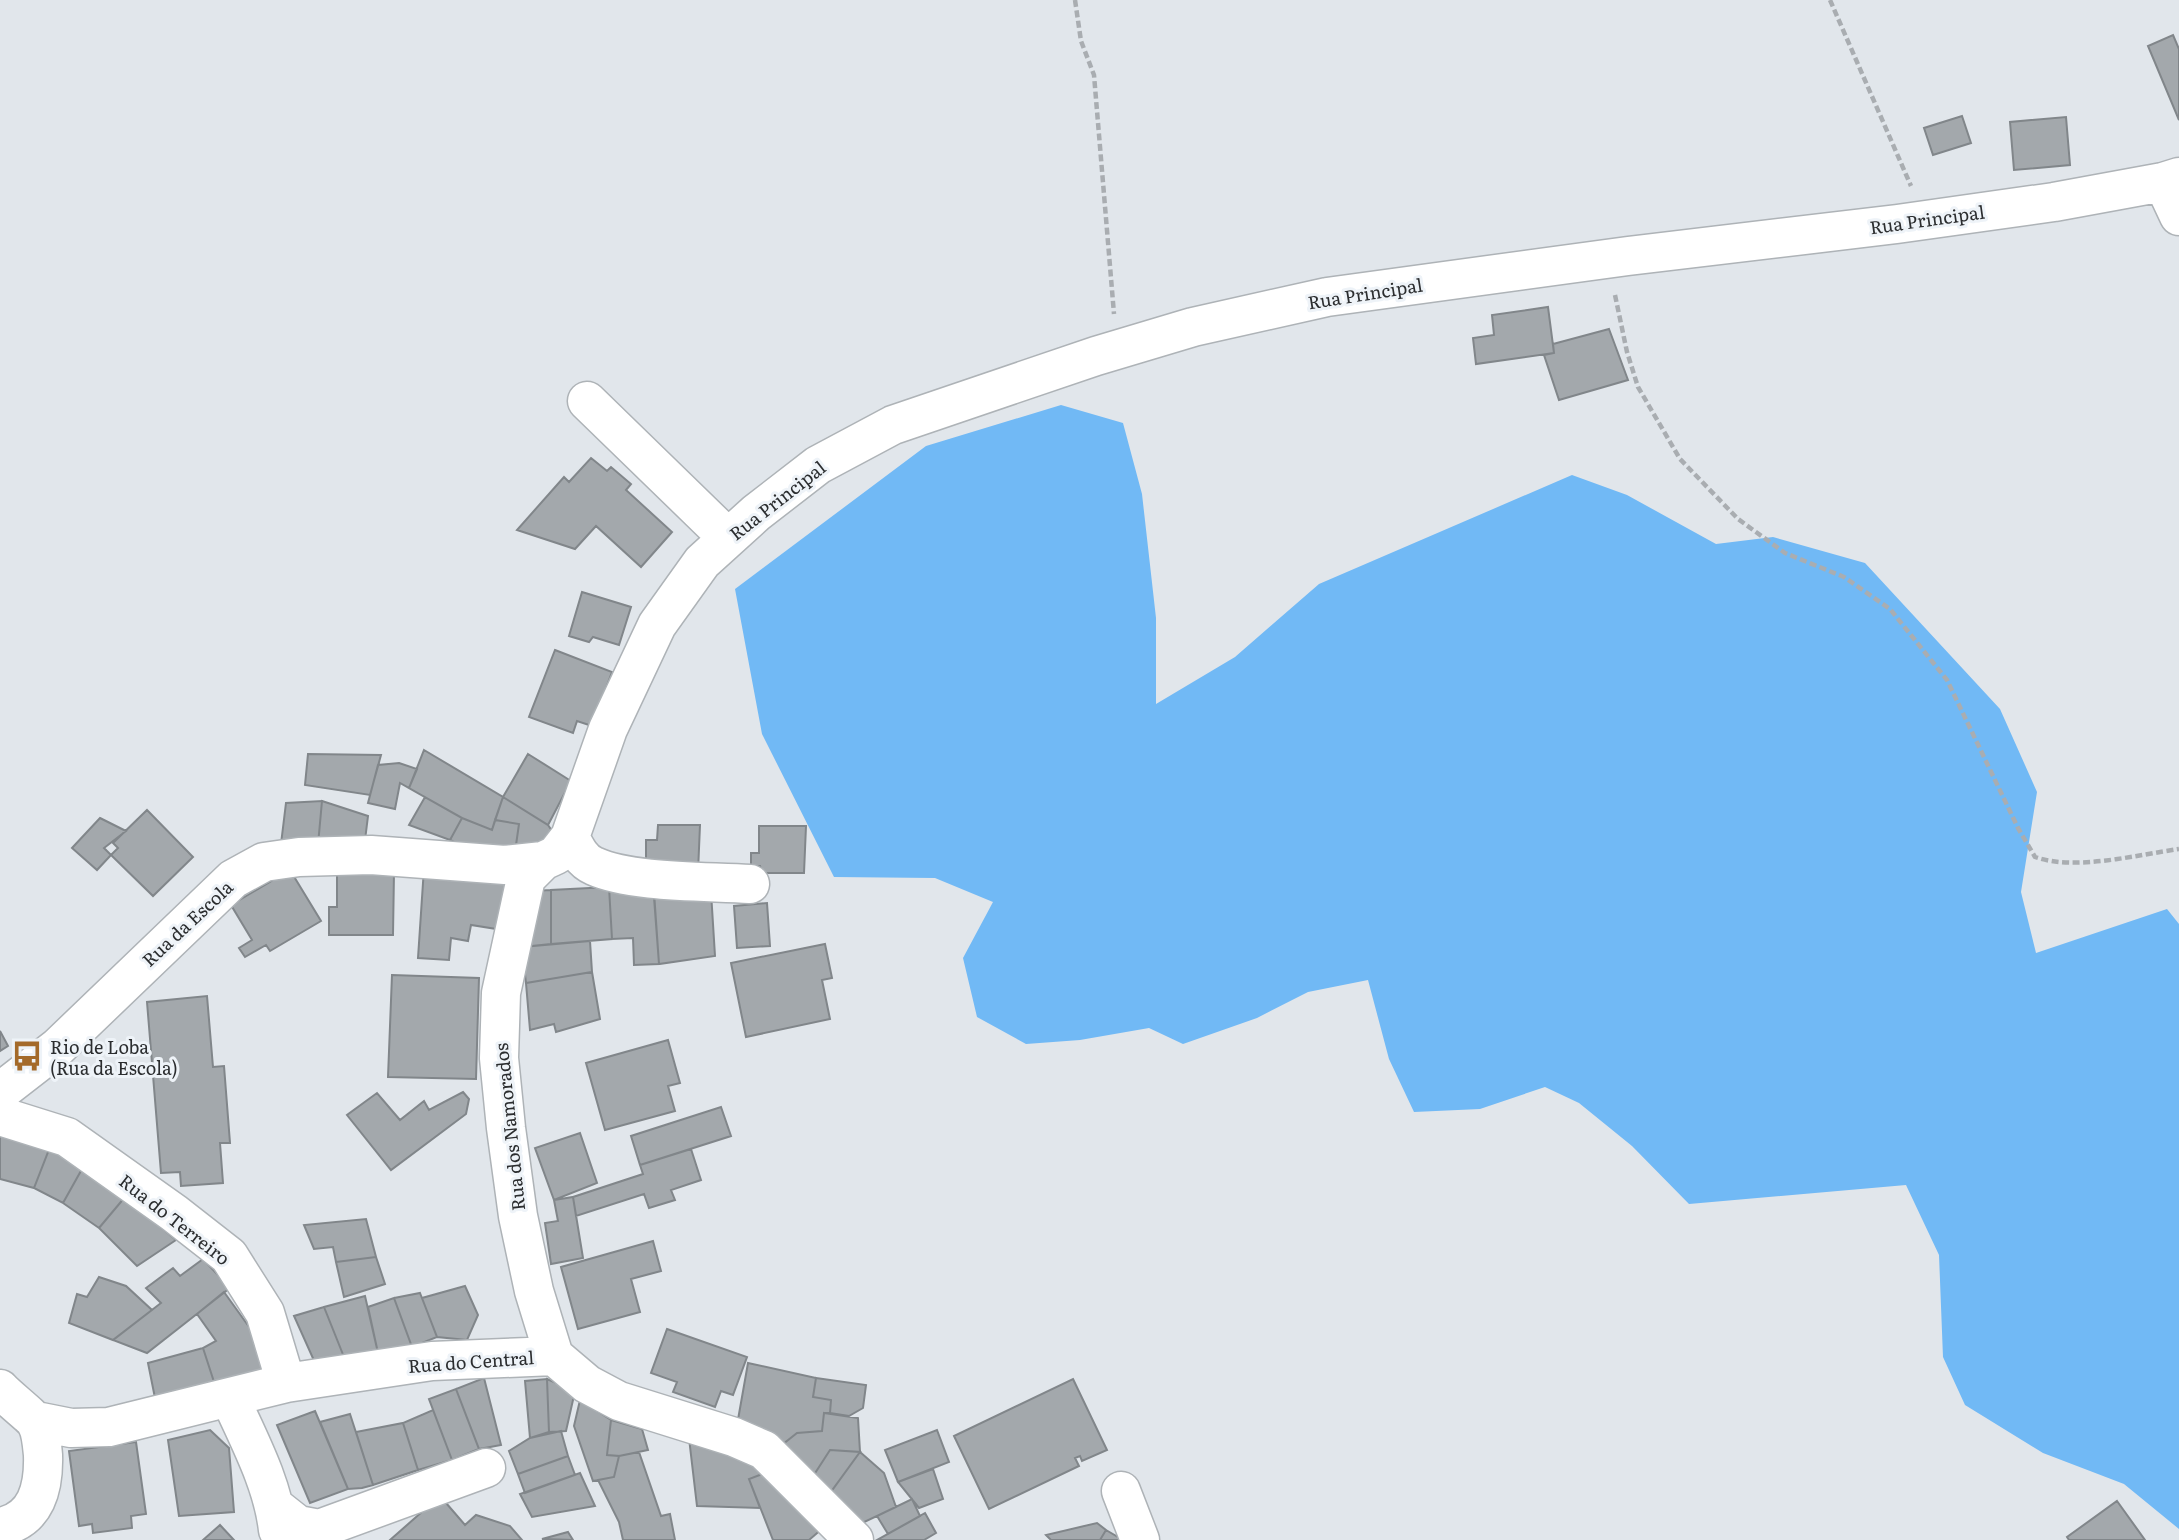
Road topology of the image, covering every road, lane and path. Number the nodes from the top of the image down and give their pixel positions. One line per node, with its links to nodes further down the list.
1 (1075, 0): 7 (path)
2 (1830, 0): 5 (path)
3 (2171, 179): 4 (street); 5 (street, Rua Principal)
4 (2179, 216)
5 (1925, 219): 6 (street, Rua Principal)
6 (1607, 258): 7 (street, Rua Principal); 11 (path)
7 (1118, 349): 9 (street, Rua Principal)
8 (586, 401): 9 (street)
9 (728, 538): 10 (street, Rua Principal)
10 (557, 849): 12 (street); 13 (street, Rua da Escola); 15 (street, Rua dos Namorados)
11 (2179, 849)
12 (750, 884)
13 (0, 1092)
14 (0, 1116): 16 (street, Rua do Terreiro)
15 (554, 1356): 16 (street, Rua do Central); 24 (street, Rua do Central)
16 (286, 1383): 18 (street, Rua do Central)
17 (0, 1389): 19 (street)
18 (230, 1398): 19 (street, Rua do Central); 22 (street)
19 (36, 1421): 23 (street)
20 (486, 1468): 22 (street)
21 (1121, 1491): 25 (street)
22 (275, 1523)
23 (0, 1527)
24 (837, 1535)
25 (1140, 1540)

